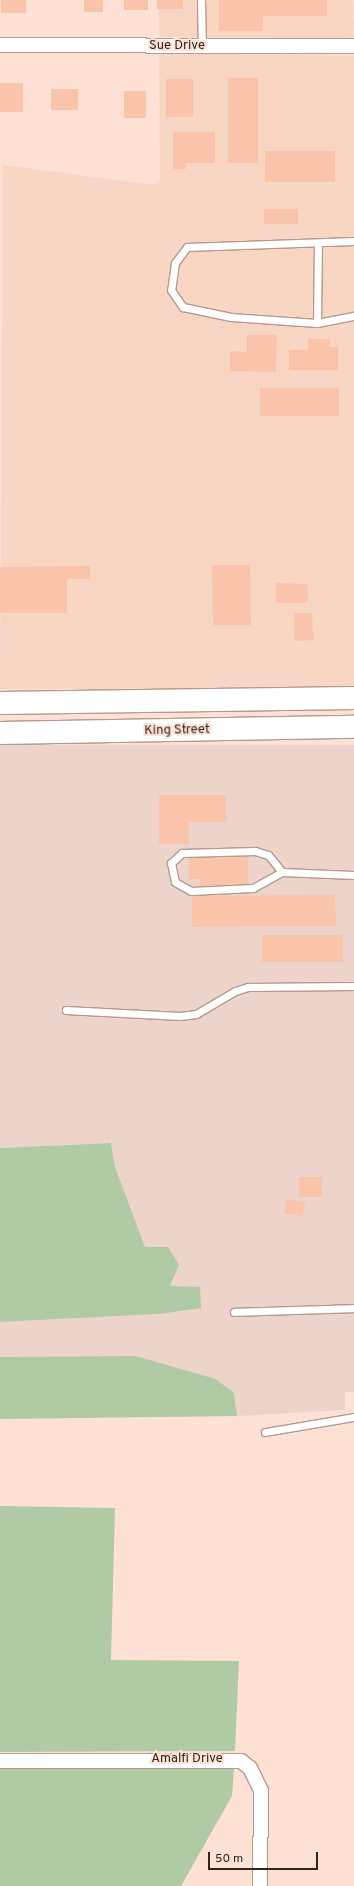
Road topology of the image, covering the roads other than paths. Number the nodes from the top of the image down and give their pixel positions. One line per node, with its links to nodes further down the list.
1 (201, 0): 3 (lane)
2 (0, 45): 3 (street, Sue Drive)
3 (202, 46): 4 (street, Sue Drive)
4 (354, 46)
5 (354, 242): 6 (lane)
6 (318, 243): 8 (lane); 8 (lane)
7 (354, 316): 8 (lane)
8 (317, 323)
9 (354, 698): 10 (main road)
10 (0, 703)
11 (354, 727): 12 (main road, King Street)
12 (0, 733)
13 (282, 872): 13 (lane); 14 (lane)
14 (354, 875)
15 (354, 986): 16 (lane)
16 (66, 1010)
17 (354, 1308): 18 (lane)
18 (234, 1312)
19 (354, 1417): 20 (lane)
20 (265, 1432)
21 (0, 1761): 22 (street, Amalfi Drive)
22 (260, 1886)

